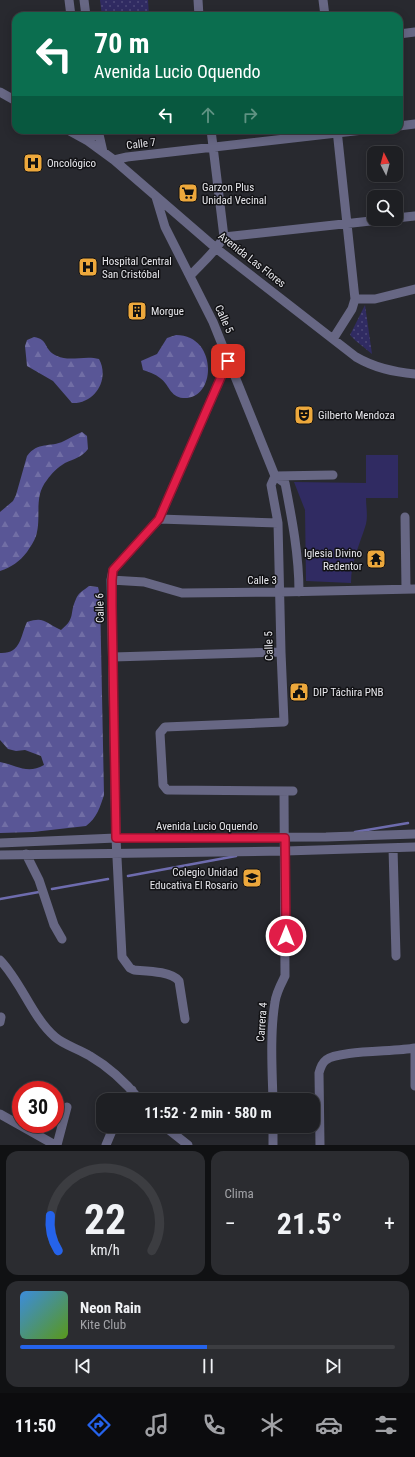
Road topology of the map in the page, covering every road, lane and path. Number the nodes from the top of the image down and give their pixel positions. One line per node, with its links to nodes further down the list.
1 (69, 0): 5 (street)
2 (84, 0): 6 (street)
3 (198, 0): 7 (street)
4 (323, 0): 8 (street)
5 (70, 12)
6 (86, 12)
7 (199, 12)
8 (324, 12)
9 (415, 32): 10 (street)
10 (403, 34)
11 (0, 92): 12 (street)
12 (12, 99)
13 (415, 124): 14 (street)
14 (403, 126)
15 (86, 134): 16 (street); 22 (street, Avenida Las Flores)
16 (96, 134)
17 (99, 134): 22 (street)
18 (211, 134): 21 (street)
19 (315, 134): 21 (street, Calle 7)
20 (337, 134): 28 (street)
21 (213, 148): 23 (street, Calle 7); 29 (street)
22 (103, 152): 23 (street, Avenida Las Flores)
23 (114, 160): 24 (street, Avenida Las Flores)
24 (156, 197): 30 (street, Avenida Las Flores); 31 (street, Calle 5)
25 (415, 216): 26 (street)
26 (403, 217)
27 (367, 222): 28 (street)
28 (346, 224): 29 (street); 33 (street)
29 (224, 237): 30 (street)
30 (217, 248): 31 (street); 34 (street, Avenida Las Flores)
31 (190, 276): 35 (street, Calle 5)
32 (415, 289): 33 (street)
33 (355, 299): 34 (street)
34 (333, 339): 36 (street, Avenida Las Flores)
35 (228, 361): 38 (street, Calle 5); 40 (street, Calle 6)
36 (415, 374)
37 (333, 475): 38 (street)
38 (275, 476): 41 (street, Calle 5); 45 (street, Calle 5)
39 (405, 517): 43 (street)
40 (159, 519): 41 (street); 42 (street, Calle 6)
41 (278, 523): 44 (street, Calle 5)
42 (112, 580): 44 (street, Calle 3); 47 (street, Calle 6)
43 (411, 589): 45 (street, Calle 3)
44 (280, 592): 45 (street, Calle 3); 46 (street, Calle 5)
45 (300, 592)
46 (281, 652): 47 (street); 50 (street, Calle 5)
47 (113, 657): 49 (street, Calle 6)
48 (415, 834): 50 (street, Avenida Lucio Oquendo)
49 (116, 838): 50 (street, Avenida Lucio Oquendo); 51 (street, Avenida Lucio Oquendo); 55 (street, Calle 6)
50 (285, 838): 54 (street, Carrera 4)
51 (0, 842)
52 (415, 847): 53 (street)
53 (393, 848): 54 (street); 59 (street)
54 (285, 851): 55 (street); 67 (street, Carrera 4)
55 (117, 853): 56 (street); 61 (street, Calle 6)
56 (26, 854): 57 (street); 58 (street)
57 (0, 855)
58 (62, 939)
59 (396, 956)
60 (0, 960): 64 (street)
61 (185, 1019)
62 (415, 1048): 63 (street); 77 (street)
63 (415, 1086)
64 (132, 1090): 65 (street); 66 (street)
65 (130, 1093)
66 (134, 1093)
67 (272, 1093)
68 (67, 1107): 73 (street)
69 (0, 1114): 73 (street)
70 (111, 1133): 74 (street)
71 (173, 1133): 75 (street)
72 (273, 1133): 76 (street)
73 (56, 1145)
74 (106, 1145)
75 (188, 1145)
76 (273, 1145)
77 (320, 1145)

